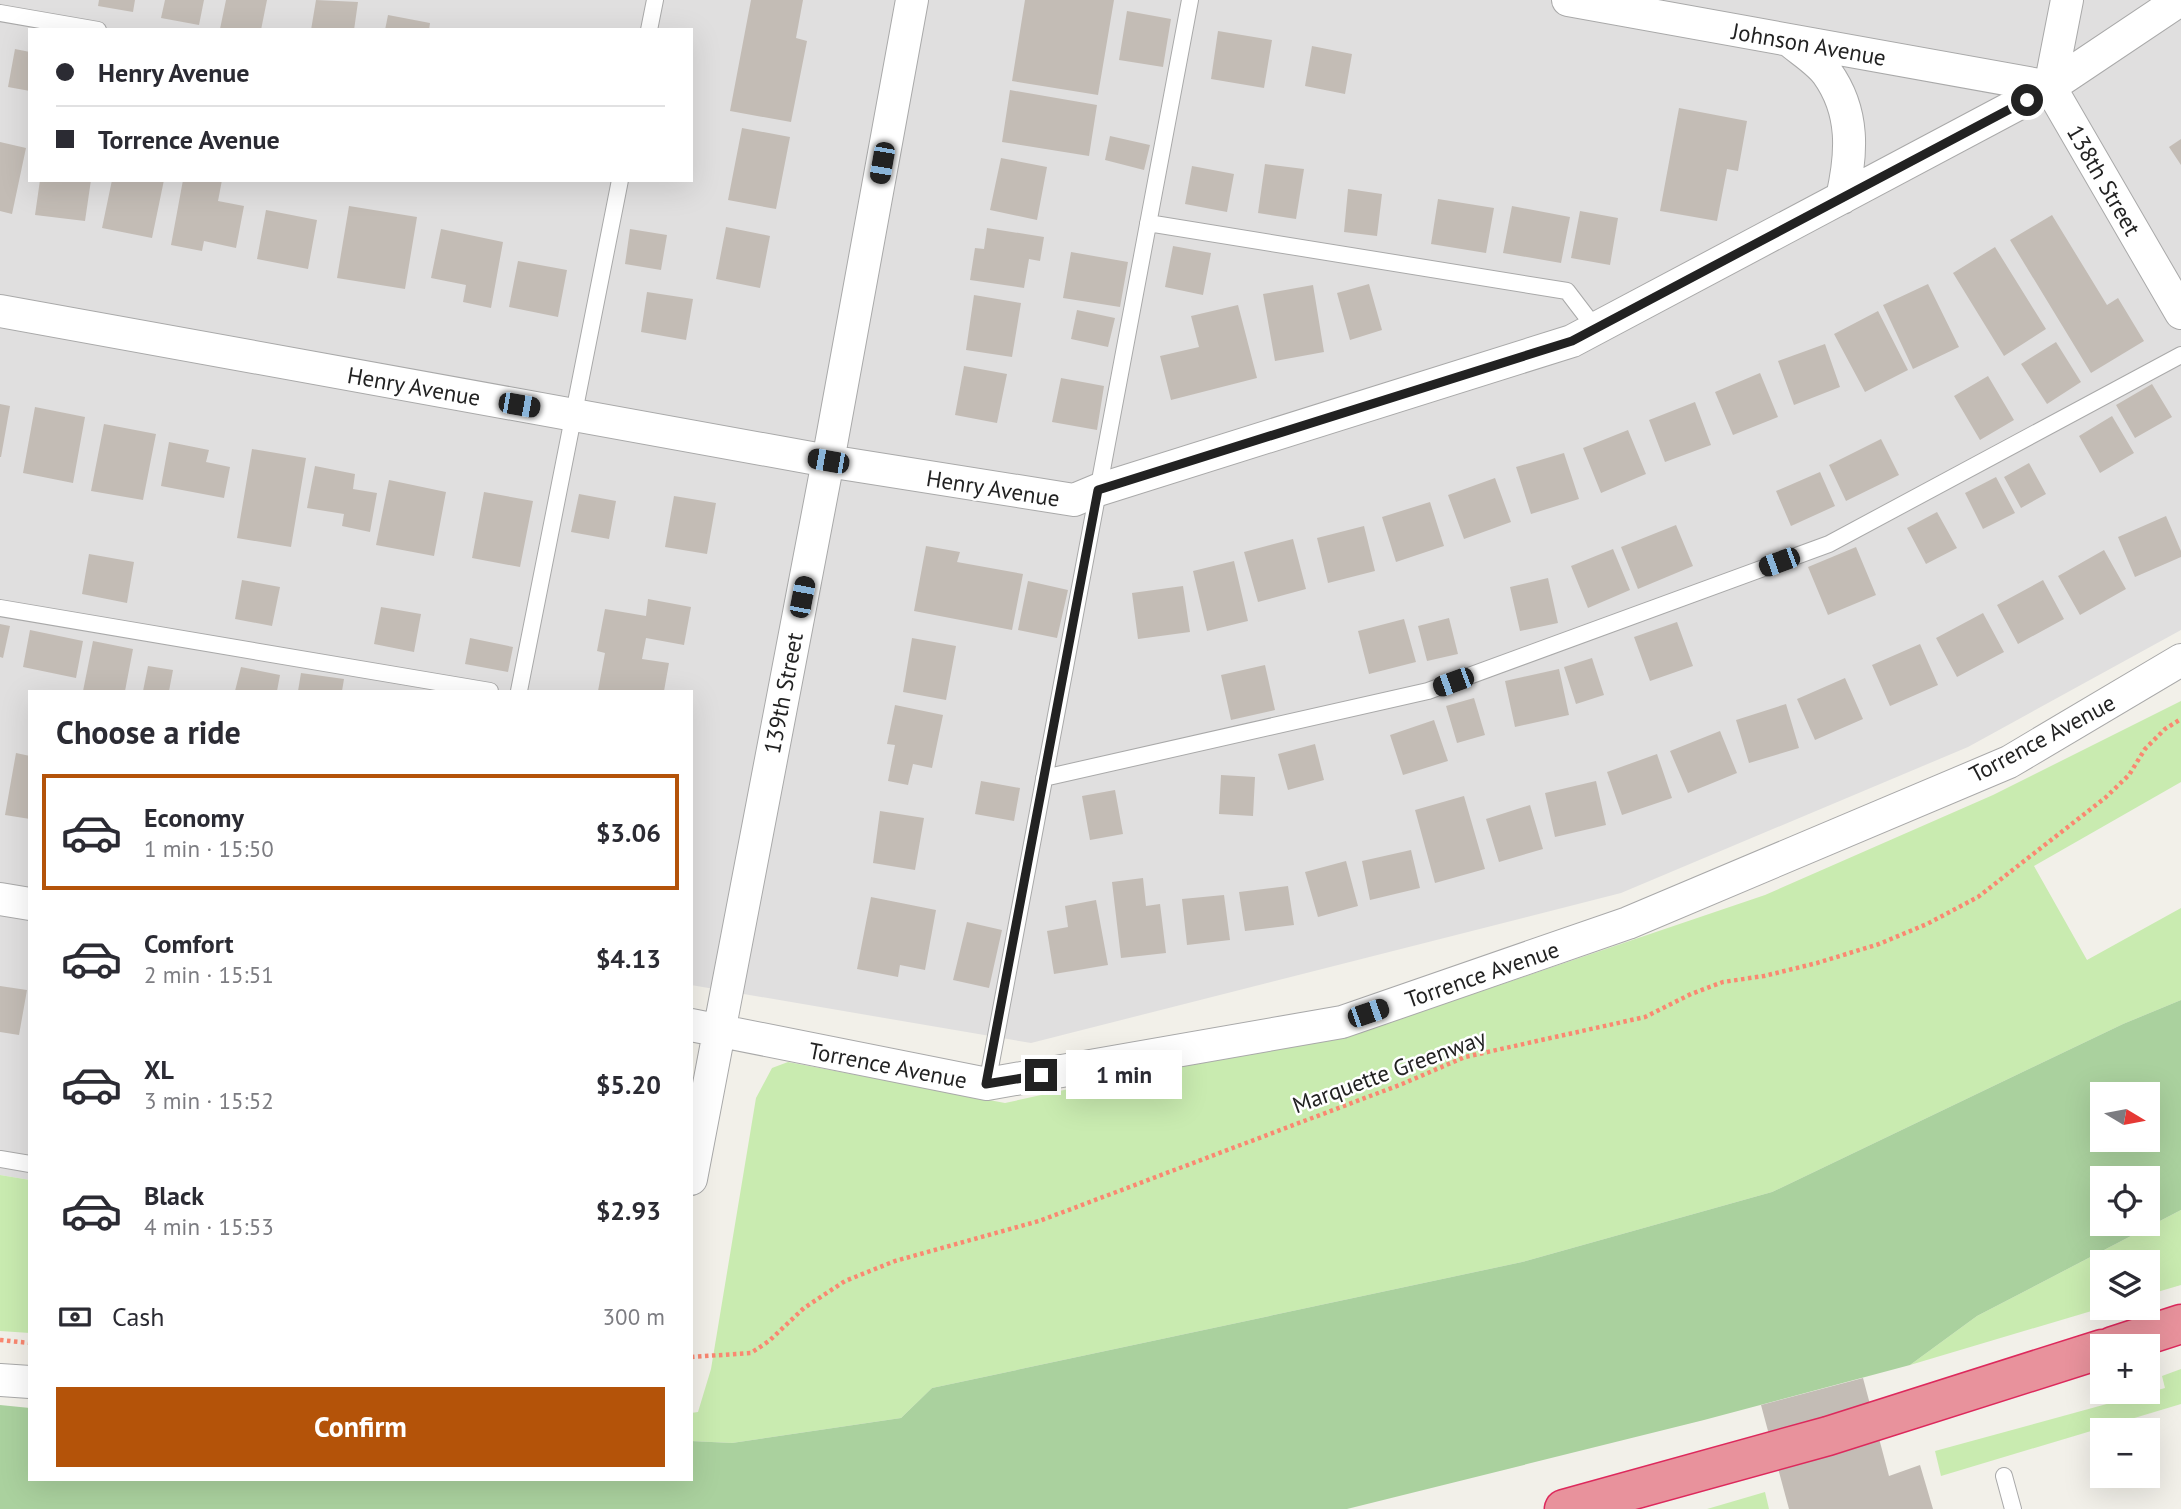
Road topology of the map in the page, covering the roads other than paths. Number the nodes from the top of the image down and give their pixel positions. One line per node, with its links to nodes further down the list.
1 (655, 0): 9 (lane)
2 (912, 0): 20 (street, 139th Street)
3 (1190, 0): 14 (lane)
4 (1568, 0): 10 (street, Johnson Avenue)
5 (2067, 0): 11 (street)
6 (2180, 0): 11 (street, Henry Avenue)
7 (0, 13): 8 (lane)
8 (86, 28)
9 (649, 28)
10 (1789, 40): 11 (street, Johnson Avenue); 13 (street)
11 (2050, 87): 13 (street, Henry Avenue); 16 (street, 138th Street)
12 (620, 182): 19 (lane)
13 (1842, 198): 17 (street, Henry Avenue)
14 (1148, 223): 17 (lane); 21 (lane)
15 (0, 311): 19 (street, Henry Avenue)
16 (2181, 313)
17 (1596, 328): 21 (street, Henry Avenue)
18 (2181, 355): 26 (lane)
19 (574, 415): 20 (street, Henry Avenue); 25 (lane)
20 (828, 461): 21 (street, Henry Avenue); 29 (street, 139th Street)
21 (1098, 490): 26 (lane)
22 (0, 608): 24 (lane)
23 (2181, 660): 30 (street, Torrence Avenue)
24 (484, 690)
25 (519, 690)
26 (1044, 778): 30 (lane)
27 (0, 899): 28 (street)
28 (28, 904)
29 (705, 1028): 30 (street, Torrence Avenue); 31 (street, 139th Street)
30 (986, 1084)
31 (693, 1157)
32 (0, 1159): 33 (lane)
33 (28, 1164)
34 (2181, 1324): 35 (highway)
35 (2150, 1334)
36 (2090, 1353): 40 (highway)
37 (0, 1380): 38 (street)
38 (28, 1382)
39 (2004, 1476): 41 (lane)
40 (1564, 1509)
41 (2013, 1509)

